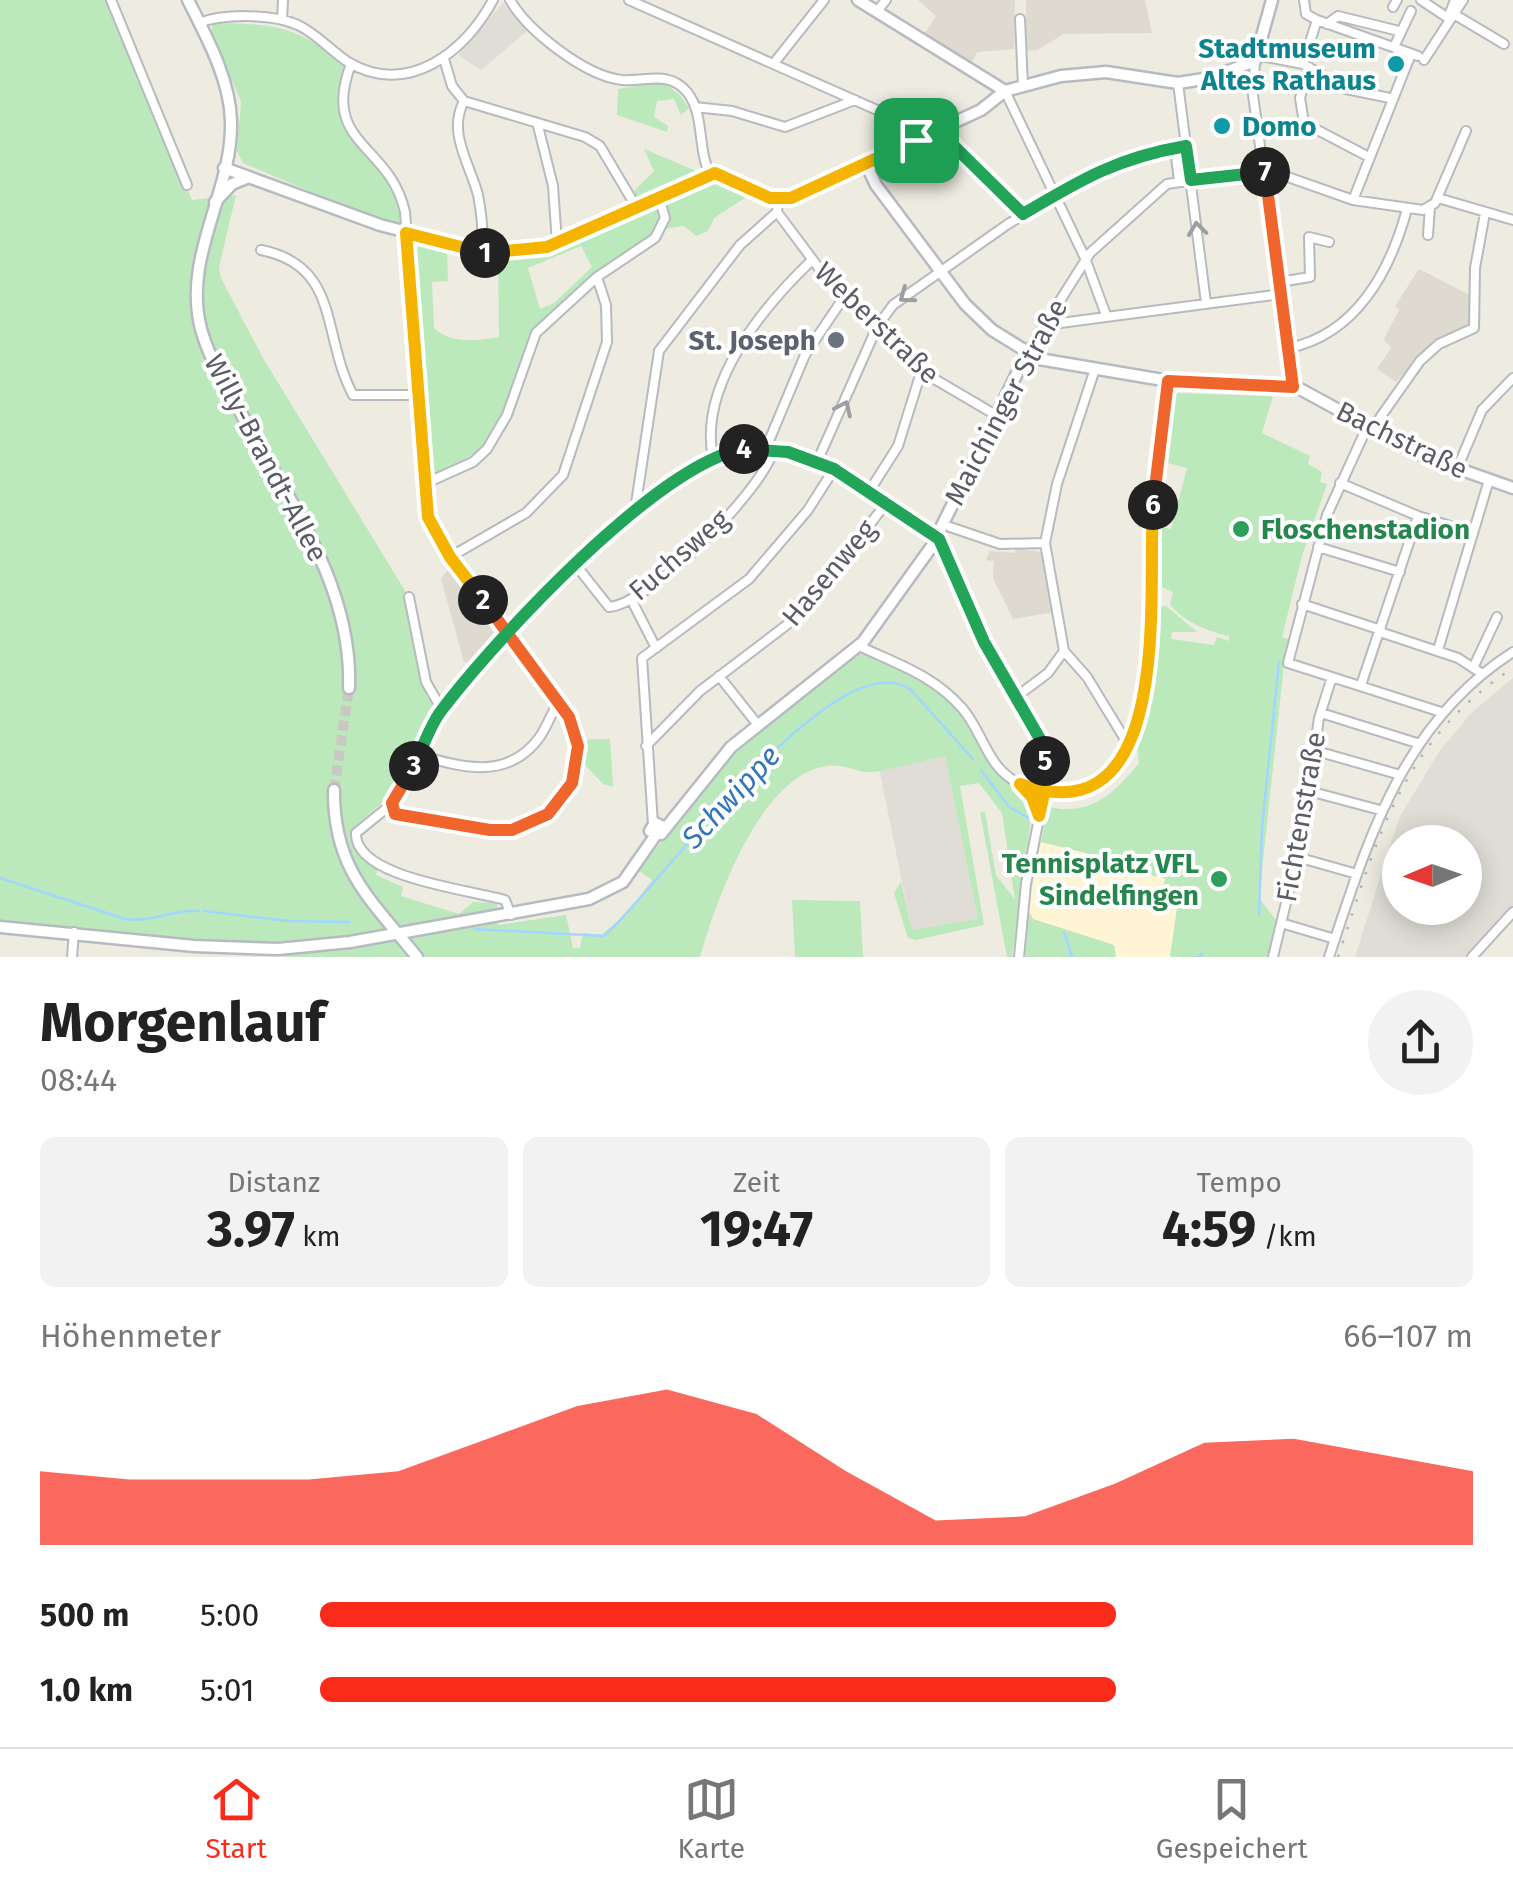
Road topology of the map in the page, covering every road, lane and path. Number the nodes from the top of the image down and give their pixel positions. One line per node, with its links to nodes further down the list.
1 (111, 0): 54 (street)
2 (188, 0): 20 (main road, Willy-Brandt-Allee)
3 (284, 0): 18 (street)
4 (493, 0): 27 (street)
5 (510, 0): 39 (street)
6 (628, 0): 28 (street)
7 (824, 0): 28 (street)
8 (858, 0): 14 (main road)
9 (1272, 0): 26 (main road)
10 (1304, 0): 19 (street)
11 (1421, 0): 16 (street)
12 (1455, 0): 16 (street)
13 (1463, 0): 16 (street)
14 (882, 5): 35 (main road)
15 (1411, 12): 22 (street)
16 (1450, 16): 23 (street); 25 (street)
17 (1020, 19): 34 (street)
18 (282, 20): 20 (street); 29 (street)
19 (1317, 20): 21 (street); 30 (street)
20 (199, 22): 48 (main road, Willy-Brandt-Allee)
21 (1327, 24): 22 (street); 24 (street)
22 (1400, 31): 24 (street)
23 (1504, 44)
24 (1394, 46): 25 (street)
25 (1418, 56): 36 (street)
26 (1256, 58): 30 (street); 31 (main road); 33 (street)
27 (444, 59): 29 (street); 38 (street)
28 (774, 63): 37 (street)
29 (351, 64): 68 (street)
30 (1306, 66): 36 (street); 46 (street)
31 (1210, 78): 32 (main road); 33 (street)
32 (1178, 82): 34 (main road); 44 (street)
33 (1253, 82): 49 (street)
34 (1023, 86): 35 (main road)
35 (1005, 91): 41 (main road); 55 (street)
36 (1390, 98): 46 (street)
37 (855, 100): 39 (street); 43 (street)
38 (464, 102): 40 (street); 73 (street)
39 (695, 107): 50 (street)
40 (538, 126): 63 (street); 71 (street)
41 (942, 128): 43 (main road); 66 (street)
42 (1466, 132): 56 (street)
43 (916, 140): 47 (main road)
44 (1186, 146): 45 (street); 52 (street)
45 (1174, 148): 53 (street); 55 (street)
46 (1369, 157): 59 (street)
47 (867, 166): 57 (main road); 76 (main road)
48 (224, 168): 51 (main road); 60 (main road, Willy-Brandt-Allee)
49 (1265, 169): 52 (street, Maichinger Straße); 59 (street); 78 (street)
50 (710, 174): 57 (main road); 58 (main road)
51 (249, 176): 60 (main road); 68 (main road)
52 (1191, 180): 53 (street, Maichinger Straße); 81 (street, one-way to 52)
53 (1179, 182): 74 (street, Maichinger Straße)
54 (187, 185)
55 (1055, 194): 66 (street); 74 (street)
56 (1438, 198): 61 (street); 65 (street)
57 (778, 199): 64 (street)
58 (660, 200): 63 (main road); 77 (street)
59 (1353, 200): 62 (street)
60 (214, 202): 132 (main road, Willy-Brandt-Allee)
61 (1430, 207): 62 (street); 69 (street)
62 (1407, 209): 85 (street)
63 (638, 210): 71 (main road)
64 (776, 212): 75 (street, Weberstraße); 106 (street)
65 (1486, 213): 67 (street); 94 (street)
66 (1023, 214): 76 (street)
67 (1513, 220)
68 (406, 233): 73 (main road); 92 (street)
69 (1428, 235)
70 (1329, 242): 78 (street)
71 (556, 244): 73 (main road)
72 (261, 250): 92 (street)
73 (483, 252)
74 (1086, 258): 82 (street); 83 (street, Maichinger Straße)
75 (812, 261): 80 (street, Weberstraße); 96 (street)
76 (940, 272): 84 (street, one-way to 84); 86 (main road)
77 (596, 277): 102 (street); 113 (street)
78 (1280, 282): 79 (street)
79 (1281, 294): 81 (street); 85 (street)
80 (844, 297): 84 (street, Weberstraße); 95 (street, Fuchsweg)
81 (1206, 303): 82 (street)
82 (1106, 315): 83 (street)
83 (1045, 325): 86 (street, Maichinger Straße)
84 (878, 327): 87 (street, Weberstraße); 97 (street, one-way to 84)
85 (1289, 348): 91 (street)
86 (1027, 353): 88 (main road); 93 (main road, Maichinger Straße)
87 (922, 369): 93 (street, Weberstraße); 104 (street)
88 (1095, 370): 90 (main road); 111 (street)
89 (1513, 378): 99 (street)
90 (1168, 381): 91 (main road); 141 (street)
91 (1293, 387): 94 (main road, Bachstraße)
92 (417, 395): 102 (street)
93 (994, 414): 110 (main road, Maichinger Straße)
94 (1369, 428): 99 (main road, Bachstraße); 101 (street)
95 (770, 448): 96 (street); 97 (street); 117 (street, Fuchsweg)
96 (714, 458): 106 (street)
97 (817, 462): 98 (street)
98 (834, 469): 104 (street); 123 (street)
99 (1457, 469): 100 (main road, Bachstraße)
100 (1489, 480): 103 (main road, Bachstraße); 109 (street)
101 (1340, 483): 107 (street); 112 (street)
102 (424, 484): 113 (street)
103 (1513, 488)
104 (870, 490): 105 (street)
105 (887, 502): 110 (street); 129 (street, Hasenweg)
106 (635, 510): 114 (street)
107 (1418, 516): 109 (street); 115 (street)
108 (950, 527): 111 (street)
109 (1473, 533): 124 (street)
110 (936, 537): 122 (main road, Maichinger Straße); 133 (street)
111 (1045, 542): 125 (street)
112 (1318, 546): 115 (street); 118 (street)
113 (450, 557): 121 (street)
114 (576, 564): 117 (street, Fuchsweg); 121 (street)
115 (1400, 572): 120 (street)
116 (409, 597): 135 (street)
117 (631, 599): 123 (street)
118 (1302, 604): 120 (street); 130 (street)
119 (1497, 617): 127 (street)
120 (1381, 631): 124 (street); 131 (street)
121 (508, 632): 134 (street); 135 (street)
122 (859, 646): 138 (main road, Maichinger Straße); 145 (street)
123 (656, 648): 140 (street)
124 (1438, 650): 127 (street)
125 (1064, 651): 133 (street); 141 (street)
126 (1513, 652): 128 (street)
127 (1474, 666): 128 (street)
128 (1481, 673): 137 (street)
129 (719, 676): 138 (street); 140 (street, Hasenweg)
130 (1332, 677): 131 (street); 136 (street, Fichtenstraße)
131 (1360, 685): 137 (street)
132 (349, 688)
133 (1016, 697): 147 (street)
134 (559, 702): 143 (street); 149 (street)
135 (442, 710): 143 (street)
136 (1320, 712): 139 (street); 142 (street, Fichtenstraße)
137 (1442, 712): 139 (street)
138 (758, 725): 152 (main road, Maichinger Straße)
139 (1417, 744): 144 (street)
140 (646, 746): 152 (street)
141 (1129, 746): 147 (street)
142 (1313, 750): 144 (street); 148 (street, Fichtenstraße)
143 (420, 755): 149 (street)
144 (1398, 774): 150 (street)
145 (1020, 784): 147 (street); 151 (street)
146 (334, 790): 160 (main road)
147 (1044, 790): 151 (street)
148 (1309, 792): 150 (street); 153 (street, Fichtenstraße)
149 (392, 803): 156 (street)
150 (1380, 810): 154 (street)
151 (1039, 816): 165 (street)
152 (657, 829): 156 (main road, Maichinger Straße)
153 (1297, 856): 154 (street); 157 (street, Fichtenstraße)
154 (1357, 874): 161 (street)
155 (1513, 912): 168 (street)
156 (511, 914): 160 (main road, Maichinger Straße)
157 (1281, 923): 161 (street); 166 (street, Fichtenstraße)
158 (0, 927): 159 (main road, Maichinger Straße)
159 (74, 932): 162 (main road, Maichinger Straße); 163 (street)
160 (397, 934): 162 (main road, Maichinger Straße); 164 (main road)
161 (1335, 939): 167 (street)
162 (236, 953)
163 (72, 957)
164 (417, 957)
165 (1020, 957)
166 (1273, 957)
167 (1329, 957)
168 (1472, 957)

